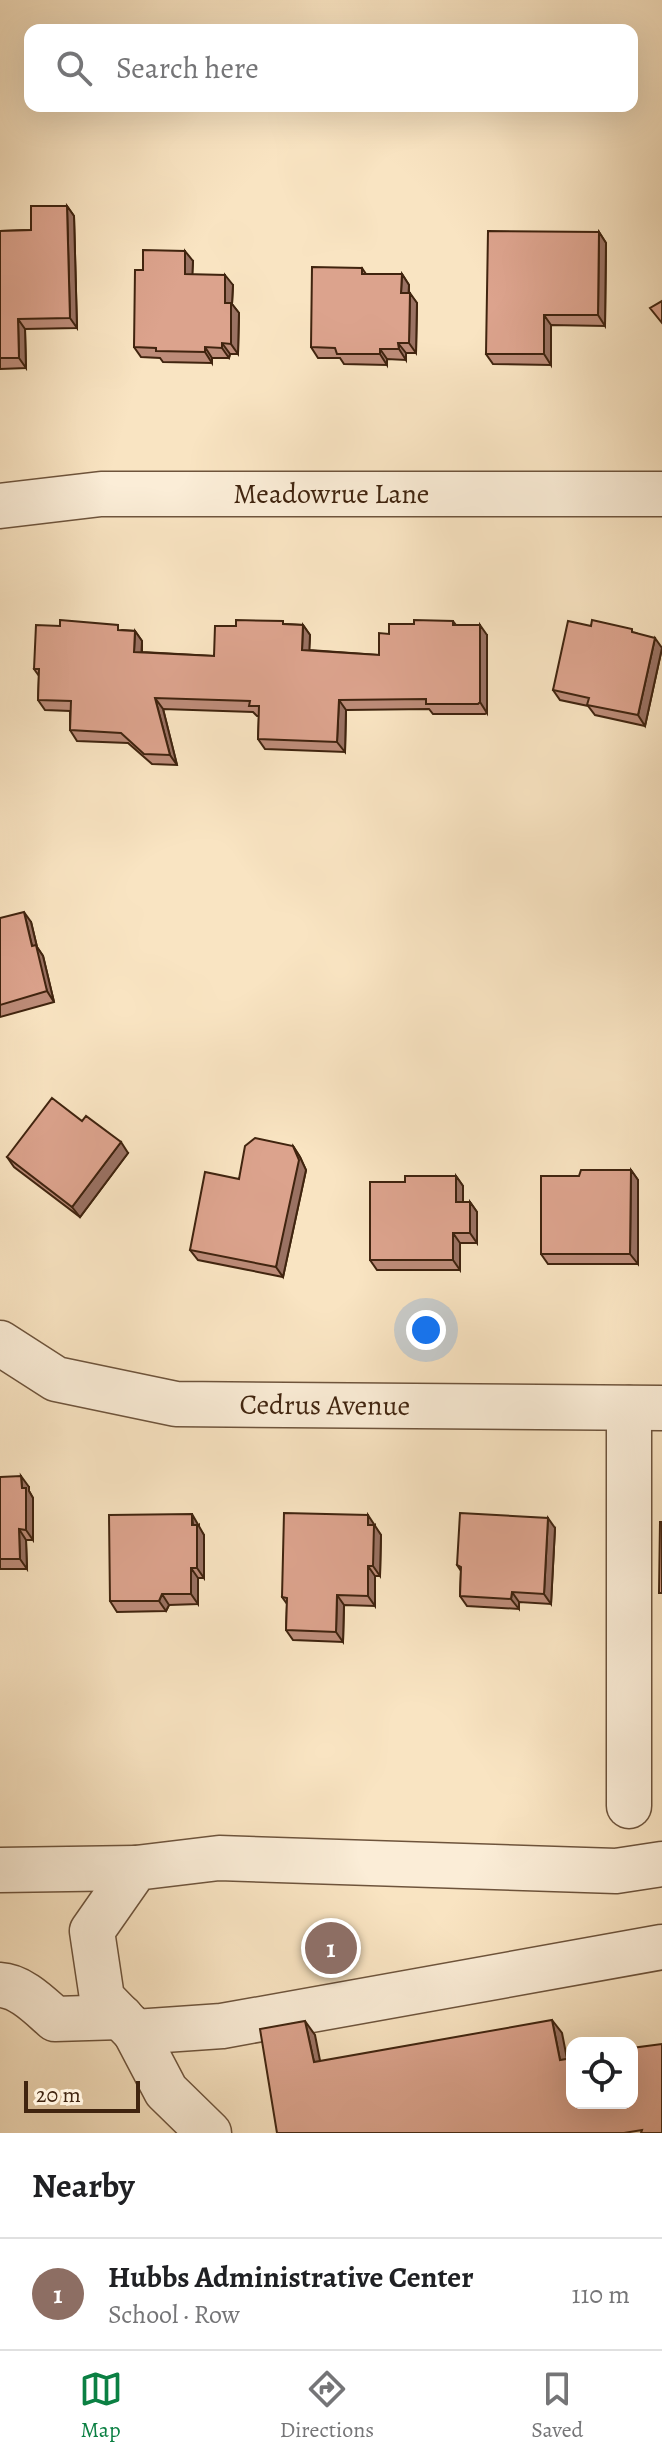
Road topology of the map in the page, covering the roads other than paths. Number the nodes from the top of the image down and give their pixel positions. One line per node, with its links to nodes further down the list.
1 (662, 494): 2 (street, Meadowrue Lane)
2 (0, 506)
3 (0, 1343): 4 (street, Cedrus Avenue)
4 (646, 1408): 5 (street)
5 (629, 1806)
6 (662, 1864): 7 (street)
7 (136, 1868): 8 (street); 11 (street)
8 (0, 1870)
9 (662, 1947): 11 (street)
10 (0, 1985): 11 (street)
11 (128, 2024): 12 (street)
12 (209, 2133)

